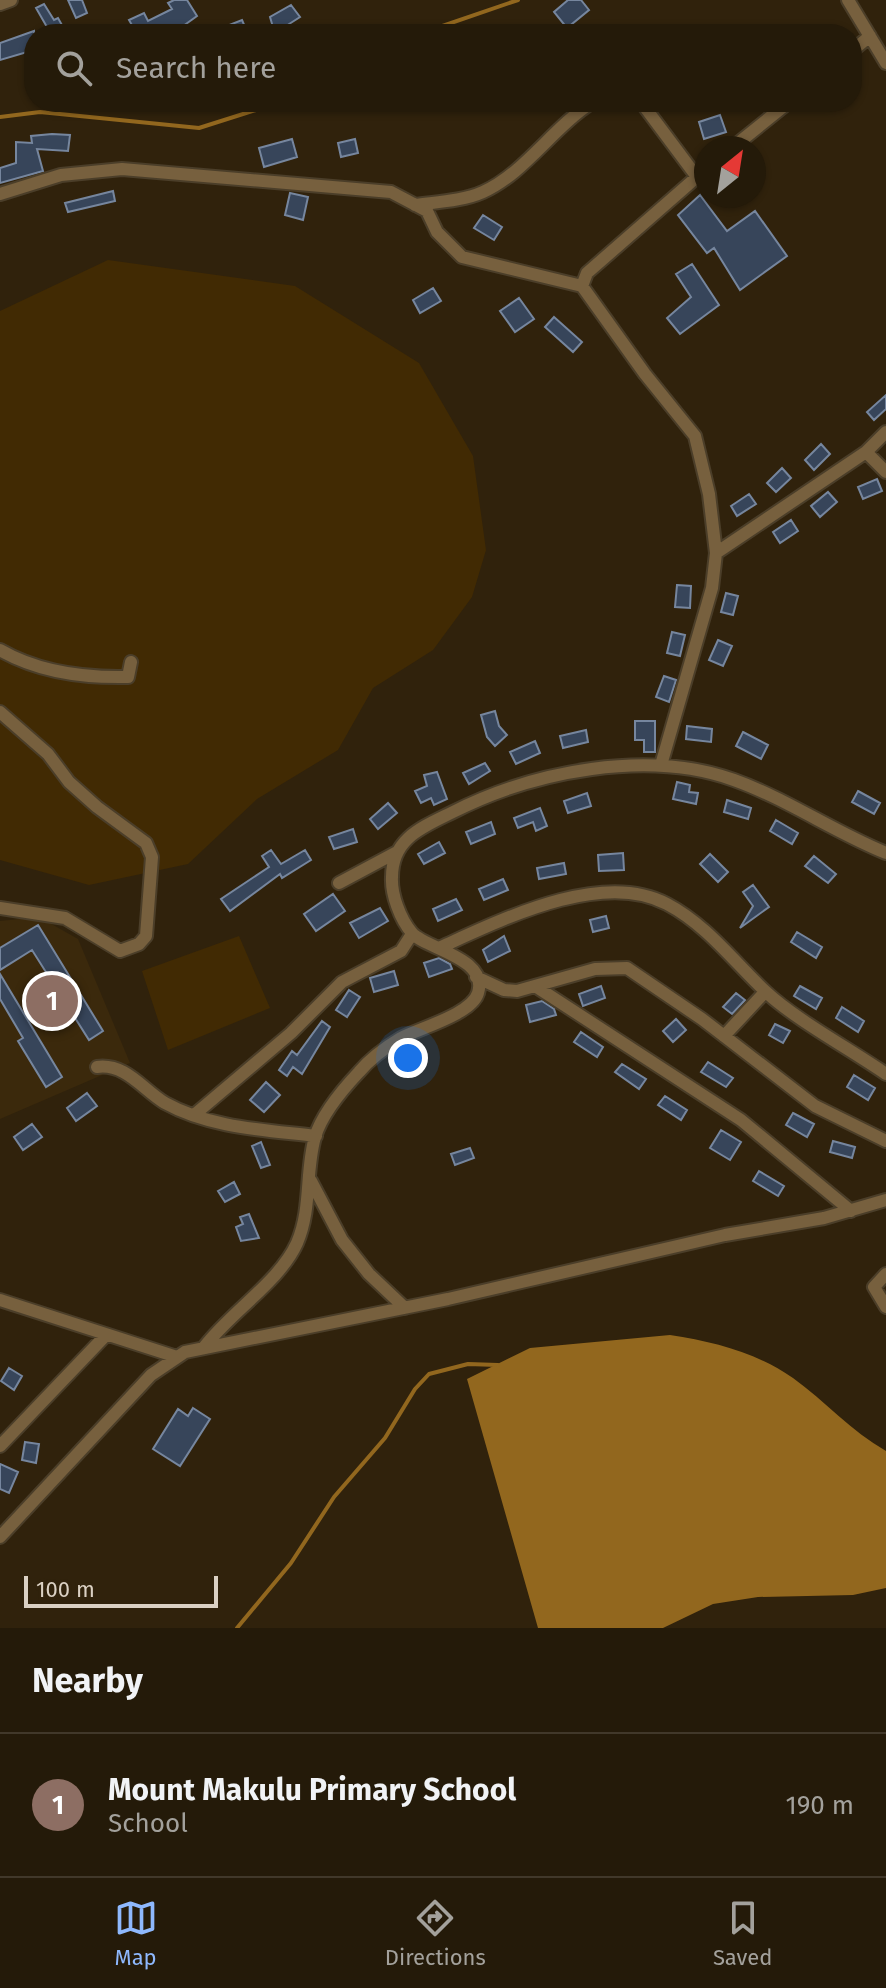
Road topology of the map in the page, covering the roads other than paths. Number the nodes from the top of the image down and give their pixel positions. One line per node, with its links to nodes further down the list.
1 (11, 0): 3 (street)
2 (848, 0): 4 (street)
3 (0, 4)
4 (870, 36): 5 (street); 6 (street)
5 (862, 43)
6 (886, 63)
7 (577, 112): 14 (street)
8 (649, 112): 11 (street)
9 (777, 112): 10 (street)
10 (747, 136)
11 (694, 165)
12 (694, 179): 15 (street)
13 (0, 194): 14 (street)
14 (415, 205): 15 (street)
15 (582, 286): 19 (street)
16 (886, 432): 17 (street)
17 (866, 452): 18 (street); 19 (street)
18 (886, 472)
19 (716, 553): 23 (street)
20 (0, 650): 21 (street)
21 (131, 662)
22 (0, 712): 27 (street)
23 (661, 765): 24 (street); 25 (street)
24 (397, 852): 26 (street); 28 (street)
25 (886, 853)
26 (339, 883)
27 (0, 908)
28 (412, 934): 29 (street); 38 (street)
29 (448, 947): 30 (street); 33 (street)
30 (476, 977): 32 (street); 34 (street)
31 (535, 986): 32 (street); 35 (street); 43 (street)
32 (495, 987): 34 (street)
33 (765, 992): 35 (street); 37 (street)
34 (477, 995): 39 (street)
35 (724, 1036): 40 (street)
36 (97, 1067): 38 (street)
37 (886, 1074)
38 (194, 1115): 39 (street)
39 (316, 1136): 41 (street)
40 (886, 1141)
41 (311, 1181): 47 (street); 49 (street)
42 (886, 1200): 43 (street)
43 (851, 1211): 47 (street)
44 (886, 1274): 46 (street)
45 (0, 1300): 48 (street)
46 (886, 1307)
47 (405, 1308): 49 (street)
48 (106, 1335): 50 (street); 51 (street)
49 (205, 1346): 50 (street)
50 (177, 1357): 52 (street)
51 (0, 1446)
52 (0, 1537)

